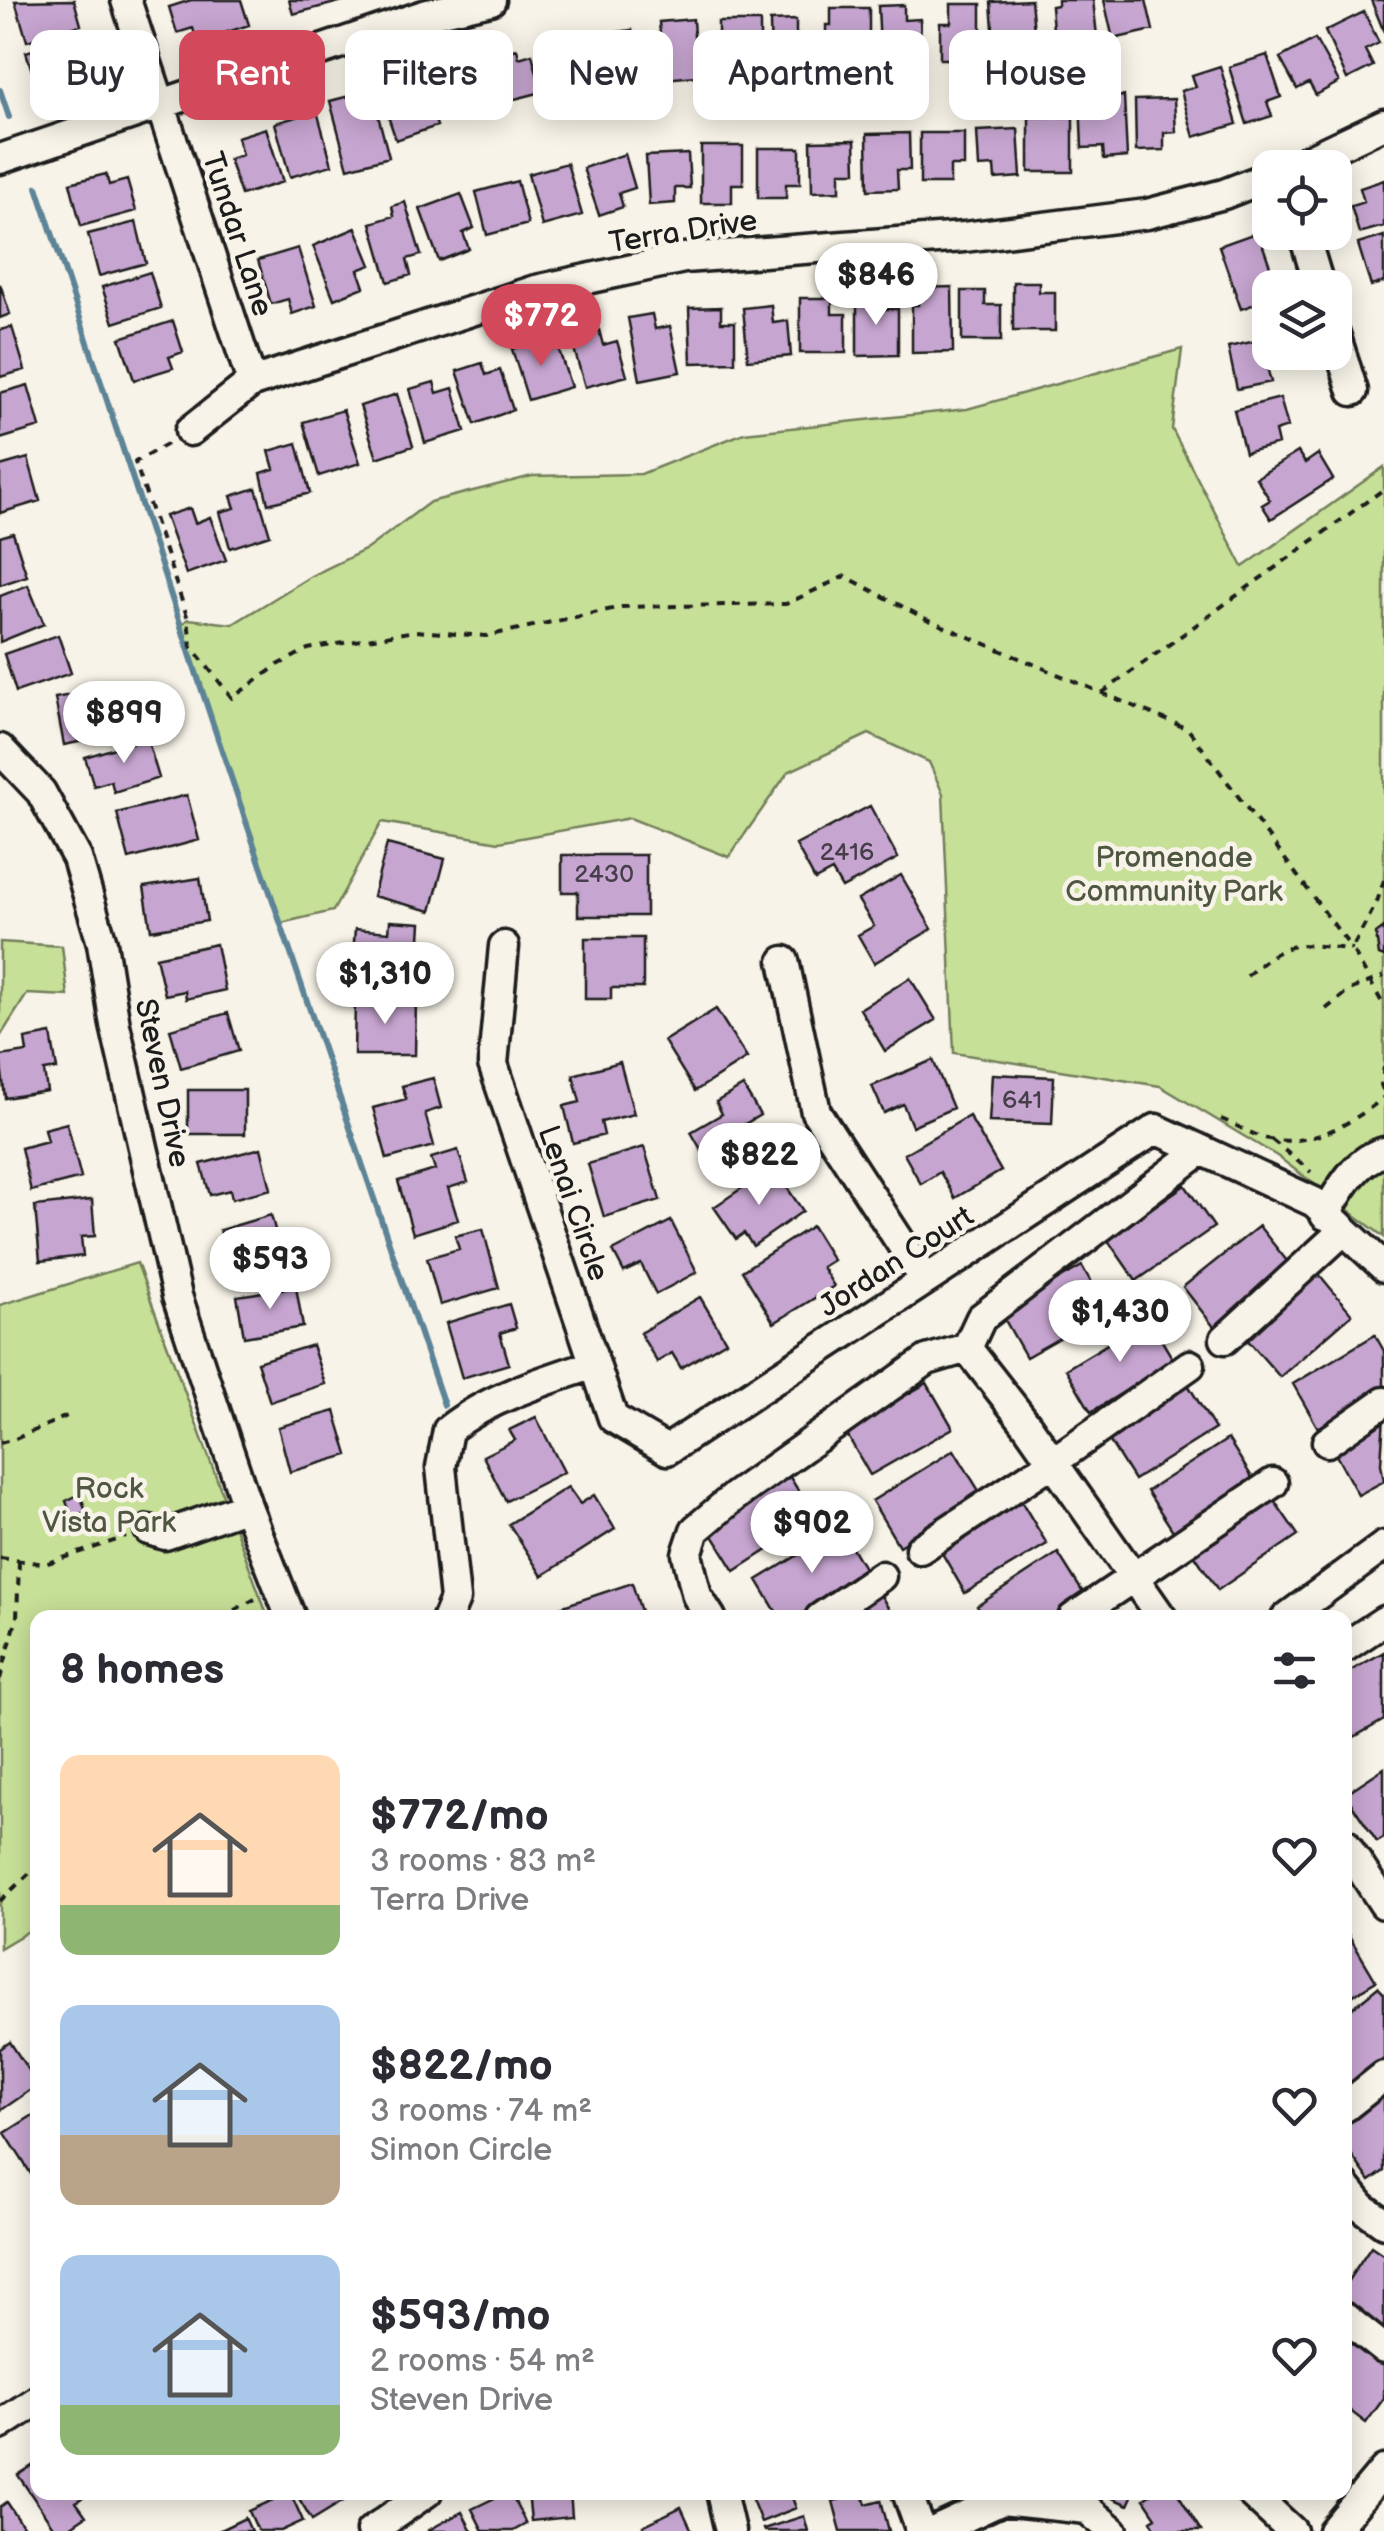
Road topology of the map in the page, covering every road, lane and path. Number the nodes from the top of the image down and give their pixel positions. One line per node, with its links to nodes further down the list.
1 (126, 0): 4 (street, Tundar Lane)
2 (491, 0): 3 (street)
3 (422, 8): 4 (street)
4 (160, 106): 7 (street); 10 (street, Tundar Lane)
5 (1384, 124): 6 (street)
6 (1329, 150)
7 (0, 160)
8 (1252, 183): 10 (street, Terra Drive)
9 (1346, 370): 11 (street)
10 (252, 382): 12 (street, Terra Drive)
11 (1353, 391)
12 (190, 431): 14 (path)
13 (1384, 489): 14 (path)
14 (1102, 693): 18 (path)
15 (0, 749): 44 (street, Steven Drive)
16 (1384, 880): 18 (path)
17 (504, 946): 35 (street, Lenai Circle)
18 (1352, 949): 20 (path); 22 (path)
19 (784, 961): 32 (street)
20 (1247, 976)
21 (1384, 976): 22 (path)
22 (1370, 980): 23 (path); 24 (path)
23 (1384, 1006)
24 (1326, 1009)
25 (1384, 1066): 26 (path)
26 (1384, 1094): 27 (path)
27 (1221, 1119)
28 (1201, 1150): 30 (street); 32 (street, Jordan Court); 34 (street)
29 (1384, 1152): 30 (street)
30 (1334, 1223): 31 (street); 33 (street)
31 (1384, 1266)
32 (925, 1280): 41 (street, Jordan Court)
33 (1225, 1339)
34 (967, 1348): 42 (street); 56 (street)
35 (594, 1364): 41 (street, Lenai Circle); 55 (street)
36 (1190, 1365): 42 (street)
37 (1384, 1402): 39 (street)
38 (67, 1416): 40 (path)
39 (1327, 1442)
40 (0, 1443)
41 (665, 1448)
42 (1054, 1462): 47 (street); 51 (street)
43 (1273, 1484): 51 (street)
44 (247, 1506): 45 (street); 52 (street, Steven Drive)
45 (149, 1530): 49 (path)
46 (1384, 1546): 60 (street)
47 (920, 1549)
48 (0, 1558): 49 (path)
49 (19, 1560): 63 (path)
50 (881, 1576): 57 (street)
51 (1134, 1577): 58 (street); 59 (street)
52 (278, 1587): 53 (path); 54 (street, Steven Drive)
53 (235, 1610)
54 (288, 1610)
55 (451, 1610)
56 (706, 1610)
57 (832, 1610)
58 (1086, 1610)
59 (1157, 1610)
60 (1297, 1610)
61 (1384, 1621): 62 (street)
62 (1352, 1642)
63 (0, 1680)
64 (1384, 1852): 66 (street)
65 (1352, 1855): 66 (street)
66 (1360, 1868): 69 (street)
67 (30, 1873): 68 (path)
68 (0, 1901)
69 (1384, 1904)
70 (1384, 2076): 71 (street)
71 (1352, 2101)
72 (1352, 2323): 73 (street)
73 (1384, 2348)
74 (30, 2405): 75 (street)
75 (0, 2425)
76 (1384, 2470): 87 (street)
77 (415, 2500): 82 (street)
78 (723, 2500): 83 (street)
79 (910, 2500): 84 (street)
80 (1257, 2500): 81 (street)
81 (1283, 2529)
82 (370, 2531)
83 (730, 2531)
84 (921, 2531)
85 (935, 2531): 86 (street)
86 (1114, 2531)
87 (1333, 2531)

